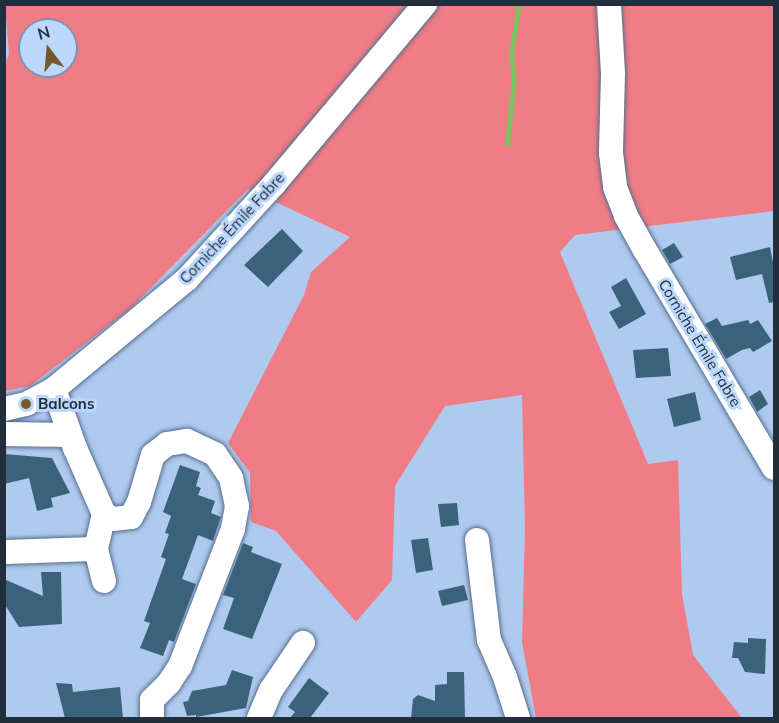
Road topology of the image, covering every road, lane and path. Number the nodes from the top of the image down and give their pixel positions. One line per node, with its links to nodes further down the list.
1 (425, 4): 3 (street, Corniche Émile Fabre)
2 (609, 4): 7 (street, Corniche Émile Fabre)
3 (54, 389): 4 (street, Corniche Émile Fabre); 6 (street)
4 (4, 409)
5 (4, 434): 6 (street)
6 (70, 435): 8 (street)
7 (774, 468)
8 (104, 514): 10 (street); 14 (street)
9 (477, 540): 16 (street)
10 (96, 549): 11 (street); 12 (street)
11 (4, 552)
12 (104, 581)
13 (303, 643): 15 (street)
14 (152, 718)
15 (260, 718)
16 (518, 718)

